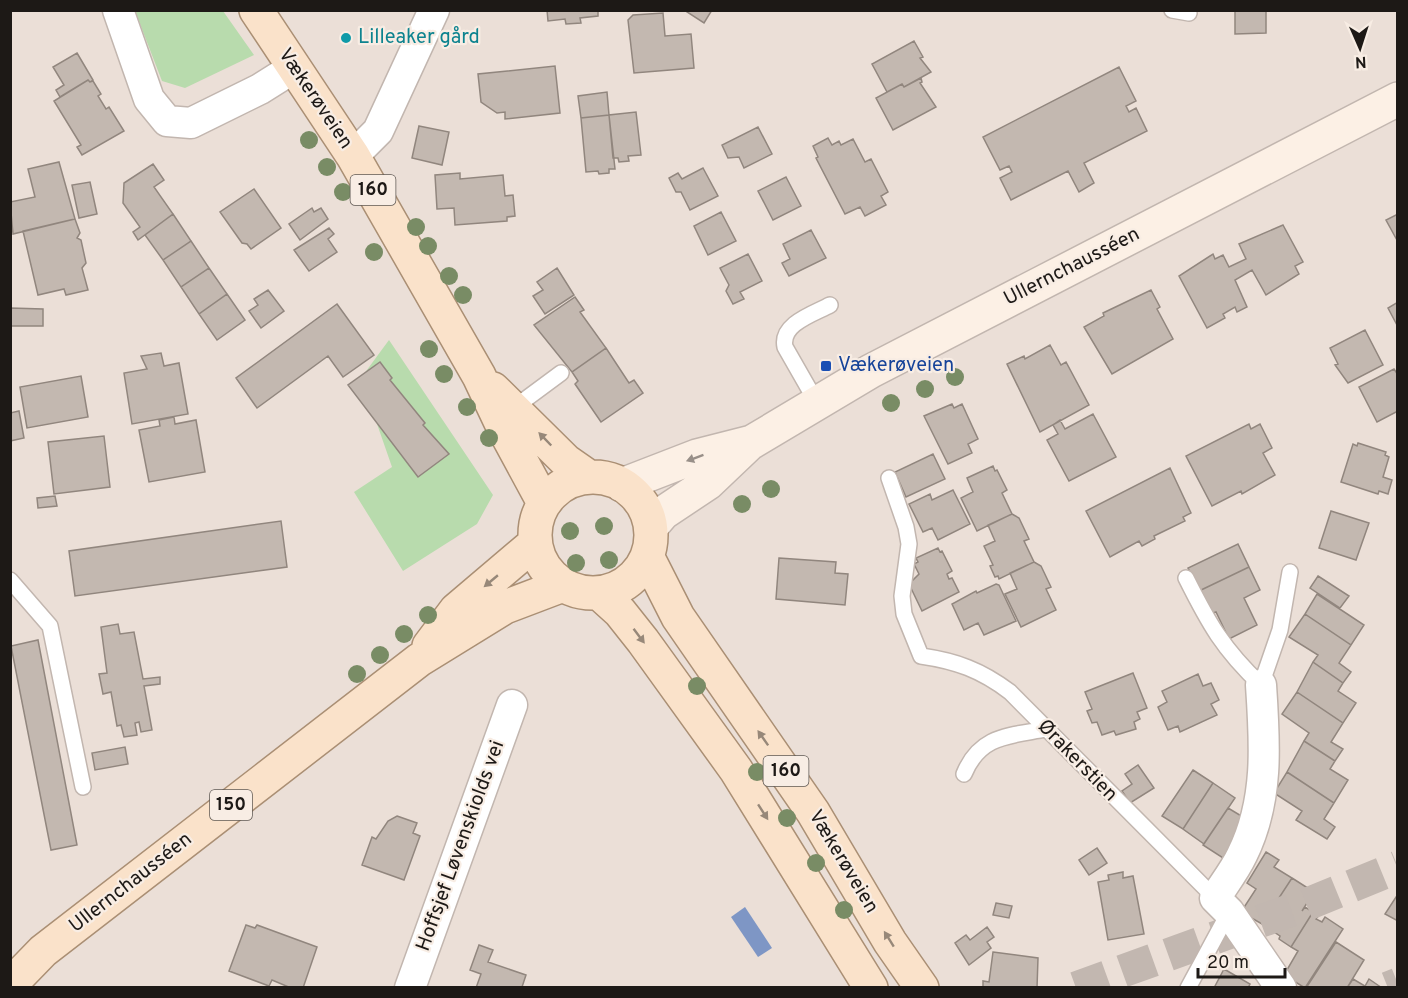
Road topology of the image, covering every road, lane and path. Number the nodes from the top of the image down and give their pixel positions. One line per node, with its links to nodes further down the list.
1 (118, 10): 6 (street)
2 (256, 10): 6 (main road, Vækerøveien / 160)
3 (434, 10): 8 (street)
4 (1172, 10): 5 (lane)
5 (1189, 13)
6 (295, 67): 8 (main road, Vækerøveien / 160)
7 (1398, 99): 11 (main road, Ullernchausséen)
8 (353, 156): 12 (main road, Vækerøveien / 160)
9 (830, 305): 11 (lane)
10 (561, 373): 12 (lane)
11 (817, 403): 13 (main road, Ullernchausséen)
12 (506, 413): 14 (main road, Vækerøveien / 160, one-way to 12); 17 (main road, Vækerøveien / 160)
13 (752, 442): 16 (main road, Ullernchausséen, one-way to 16); 18 (main road, Ullernchausséen)
14 (589, 477): 16 (main road, Vækerøveien / 160); 17 (main road)
15 (889, 478): 28 (lane, Ørakerstien)
16 (622, 485): 18 (main road, Vækerøveien / 160)
17 (544, 503): 19 (main road)
18 (649, 542): 24 (main road); 37 (main road, Vækerøveien / 160, one-way to 18)
19 (535, 543): 23 (main road); 25 (main road, Ullernchausséen / 150, one-way to 25)
20 (1290, 572): 26 (lane)
21 (1186, 578): 26 (lane)
22 (10, 580): 30 (lane)
23 (563, 585): 24 (main road); 25 (main road, Ullernchausséen / 150)
24 (599, 593): 36 (main road, Vækerøveien / 160, one-way to 36)
25 (419, 660): 32 (main road, Ullernchausséen / 150)
26 (1261, 685): 31 (street)
27 (512, 705): 35 (street, Hoffsjef Løvenskiolds vei)
28 (1046, 729): 29 (lane); 31 (lane, Ørakerstien)
29 (964, 774)
30 (83, 787)
31 (1222, 905): 38 (lane); 39 (street, Ørakerstien)
32 (43, 951): 33 (main road, Ullernchausséen / 150); 34 (main road, Ullernchausséen / 150)
33 (10, 968)
34 (10, 985)
35 (410, 987)
36 (871, 987)
37 (922, 987)
38 (1188, 987)
39 (1281, 987)

